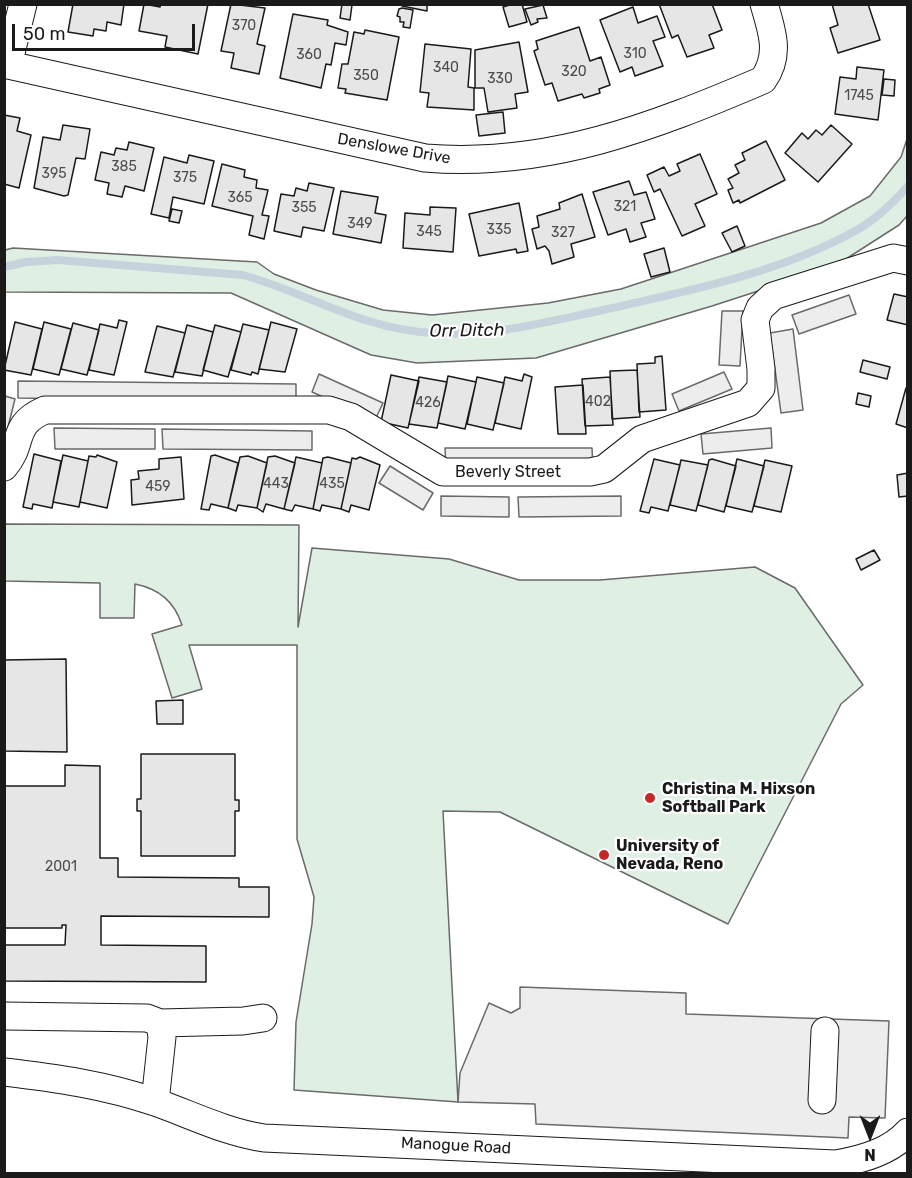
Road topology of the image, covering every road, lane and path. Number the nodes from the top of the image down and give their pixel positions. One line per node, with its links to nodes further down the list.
1 (22, 4): 3 (street)
2 (764, 4): 3 (street, Denslowe Drive)
3 (6, 65)
4 (908, 261): 5 (street, Beverly Street)
5 (4, 467)
6 (4, 1016): 8 (street)
7 (263, 1018): 8 (street)
8 (160, 1023): 12 (street)
9 (825, 1031): 11 (street)
10 (4, 1072): 12 (street, Manogue Road)
11 (822, 1100)
12 (155, 1102): 13 (street, Manogue Road)
13 (908, 1132)

